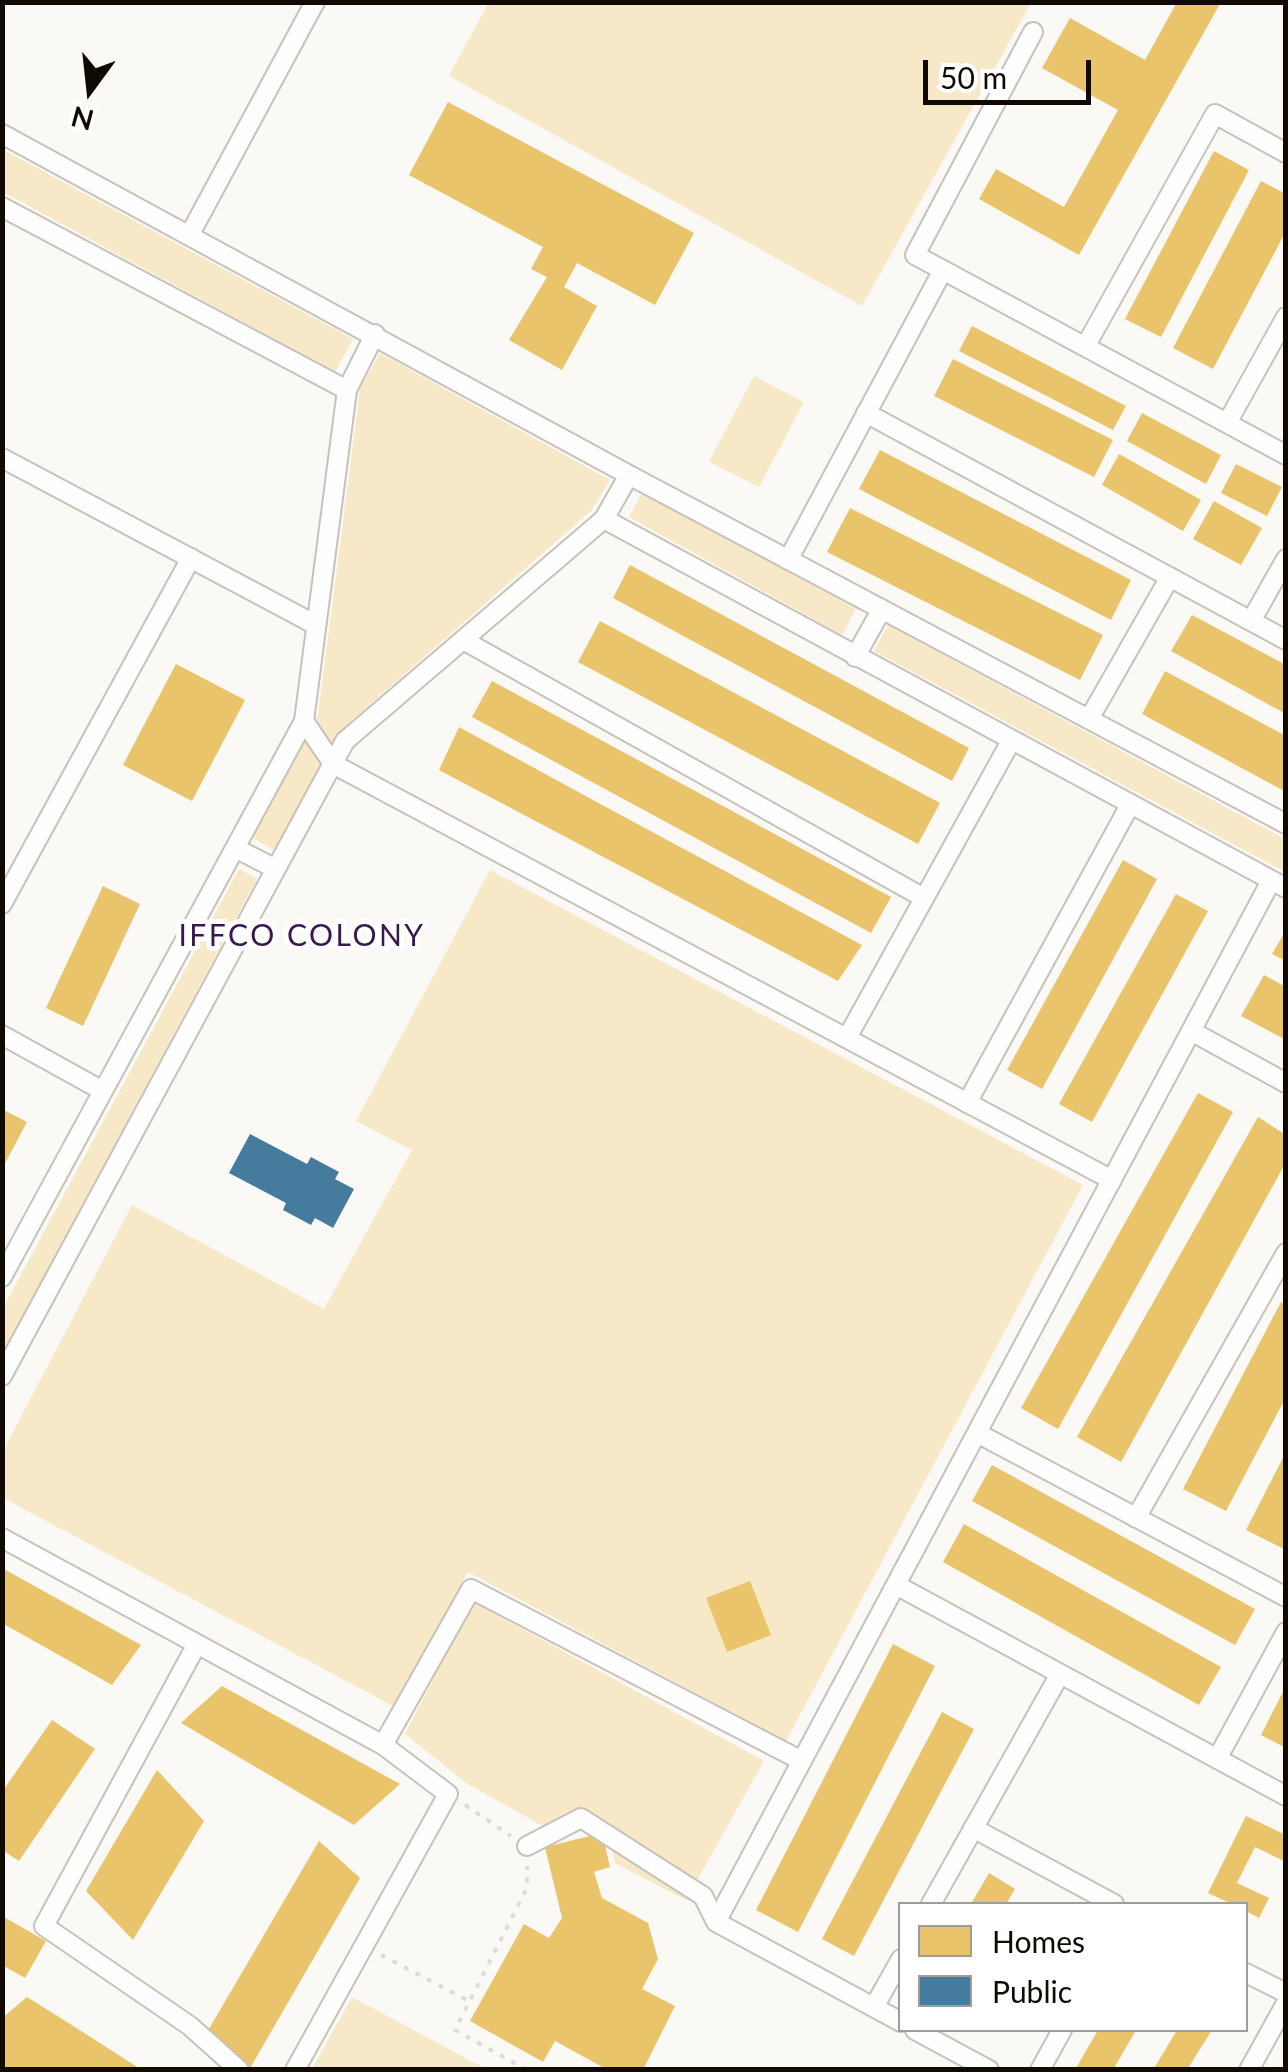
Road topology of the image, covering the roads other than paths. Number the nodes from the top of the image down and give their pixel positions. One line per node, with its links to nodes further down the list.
1 (315, 2): 6 (street)
2 (1033, 32): 7 (street)
3 (2, 134): 6 (street)
4 (1286, 153): 10 (street)
5 (2, 207): 11 (street)
6 (190, 234): 9 (street)
7 (943, 270): 10 (street); 12 (street)
8 (1286, 316): 13 (street)
9 (375, 334): 11 (street); 16 (street)
10 (1085, 347): 13 (street)
11 (347, 390): 24 (street)
12 (866, 414): 20 (street); 21 (street)
13 (1227, 423): 14 (street)
14 (1286, 455)
15 (3, 459): 18 (street)
16 (628, 475): 17 (street); 20 (street)
17 (604, 519): 25 (street); 27 (street)
18 (190, 558): 24 (street); 38 (street)
19 (1286, 559): 23 (street)
20 (788, 560): 22 (street)
21 (1170, 577): 23 (street); 28 (street)
22 (882, 609): 27 (street); 28 (street)
23 (1251, 622): 26 (street)
24 (316, 625): 29 (street)
25 (463, 640): 31 (street); 37 (street)
26 (1286, 640)
27 (855, 657): 30 (street)
28 (1089, 719): 33 (street)
29 (304, 721): 31 (street); 34 (street)
30 (1011, 742): 32 (street); 37 (street)
31 (333, 764): 35 (street); 41 (street)
32 (1130, 805): 36 (street); 44 (street)
33 (1286, 824)
34 (235, 848): 35 (street); 43 (street)
35 (276, 869): 48 (street)
36 (1278, 884): 39 (street)
37 (924, 898): 41 (street)
38 (2, 904)
39 (1190, 1031): 42 (street); 45 (street)
40 (2, 1035): 43 (street)
41 (847, 1038): 44 (street)
42 (1286, 1083)
43 (103, 1092): 47 (street)
44 (967, 1103): 45 (street)
45 (1112, 1180): 49 (street)
46 (1286, 1253): 50 (street)
47 (2, 1277)
48 (2, 1376)
49 (976, 1433): 50 (street); 52 (street)
50 (1136, 1518): 53 (street)
51 (2, 1538): 55 (street)
52 (896, 1585): 56 (street); 59 (street)
53 (1286, 1597)
54 (1286, 1632): 58 (street)
55 (197, 1644): 57 (street); 74 (street)
56 (1060, 1674): 58 (street); 61 (street)
57 (383, 1745): 59 (street); 75 (street)
58 (1217, 1759): 60 (street)
59 (802, 1760): 65 (street)
60 (1286, 1796)
61 (974, 1828): 63 (street); 64 (street)
62 (527, 1846): 65 (street)
63 (932, 1902)
64 (1110, 1902)
65 (716, 1922): 70 (street)
66 (898, 1963): 70 (street)
67 (1248, 1974): 68 (street)
68 (1286, 1993)
69 (1286, 2003): 78 (street)
70 (874, 2007): 71 (street)
71 (898, 2021)
72 (919, 2032): 76 (street)
73 (1061, 2032): 77 (street)
74 (239, 2070)
75 (295, 2070)
76 (989, 2070)
77 (1040, 2070)
78 (1249, 2070)

